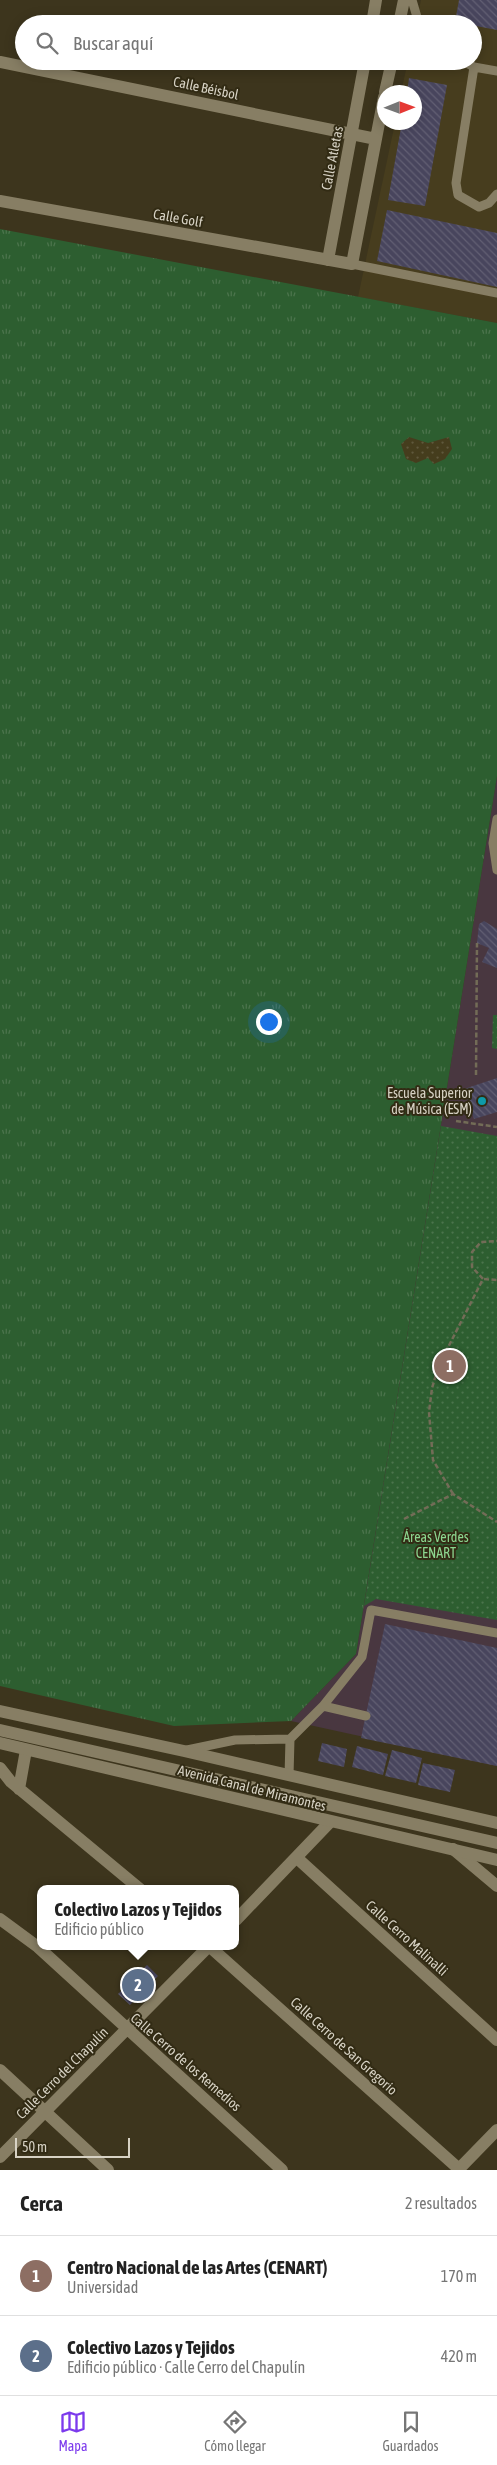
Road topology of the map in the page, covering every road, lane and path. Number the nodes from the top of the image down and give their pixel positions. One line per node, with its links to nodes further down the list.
1 (376, 0): 4 (street)
2 (404, 0): 5 (street)
3 (412, 0): 6 (lane)
4 (374, 15)
5 (401, 15)
6 (416, 15)
7 (0, 62): 8 (street, Calle Béisbol)
8 (15, 65)
9 (482, 68): 14 (lane)
10 (39, 70): 17 (street, Calle Béisbol)
11 (363, 70): 17 (street, Calle Atletas)
12 (390, 70): 15 (street)
13 (474, 70): 19 (lane)
14 (497, 71)
15 (387, 85)
16 (378, 130): 18 (street)
17 (352, 134): 18 (street, Calle Béisbol); 21 (street, Calle Atletas)
18 (376, 139): 22 (street)
19 (497, 194)
20 (0, 201): 21 (street, Calle Golf)
21 (328, 260): 22 (street, Calle Golf)
22 (352, 264): 23 (lane)
23 (497, 293)
24 (497, 819): 25 (lane)
25 (497, 870)
26 (477, 944): 27 (path)
27 (476, 1075)
28 (456, 1121): 29 (path)
29 (497, 1127)
30 (497, 1241): 31 (path)
31 (483, 1279): 32 (path); 33 (path)
32 (497, 1280)
33 (453, 1494): 34 (path); 35 (path)
34 (404, 1519)
35 (497, 1522)
36 (497, 1633): 37 (lane)
37 (323, 1706): 39 (lane); 41 (lane)
38 (0, 1711): 44 (street, Avenida Canal de Miramontes)
39 (366, 1716)
40 (0, 1730): 47 (street, Avenida Canal de Miramontes)
41 (290, 1739): 44 (lane); 46 (lane)
42 (0, 1744): 43 (street, Avenida Canal de Miramontes)
43 (26, 1750): 48 (street); 49 (street, Avenida Canal de Miramontes)
44 (184, 1751): 46 (street, Avenida Canal de Miramontes)
45 (0, 1768): 48 (street)
46 (289, 1776): 51 (street, Avenida Canal de Miramontes)
47 (245, 1786): 49 (street); 52 (street, Avenida Canal de Miramontes)
48 (19, 1789): 56 (street)
49 (299, 1814): 50 (street, Avenida Canal de Miramontes)
50 (330, 1822): 53 (street, Avenida Canal de Miramontes); 54 (street)
51 (497, 1823)
52 (497, 1843)
53 (453, 1850): 55 (street, Avenida Canal de Miramontes); 57 (street)
54 (298, 1858): 58 (street); 65 (street, Calle Cerro Malinalli)
55 (497, 1860)
56 (135, 1885)
57 (497, 1886)
58 (239, 1917)
59 (0, 1919): 60 (street, Calle Cerro de los Remedios)
60 (37, 1946)
61 (41, 1950): 64 (street, Calle Cerro de los Remedios)
62 (206, 1950): 64 (street, Calle Cerro del Chapulín)
63 (214, 1950): 70 (street, Calle Cerro de San Gregorio)
64 (126, 2030): 67 (street, Calle Cerro del Chapulín); 72 (street, Calle Cerro de los Remedios)
65 (497, 2040)
66 (0, 2070): 67 (street)
67 (44, 2112): 69 (street, Calle Cerro del Chapulín); 71 (street)
68 (497, 2130): 70 (street)
69 (0, 2157)
70 (459, 2169)
71 (108, 2170)
72 (282, 2170)

